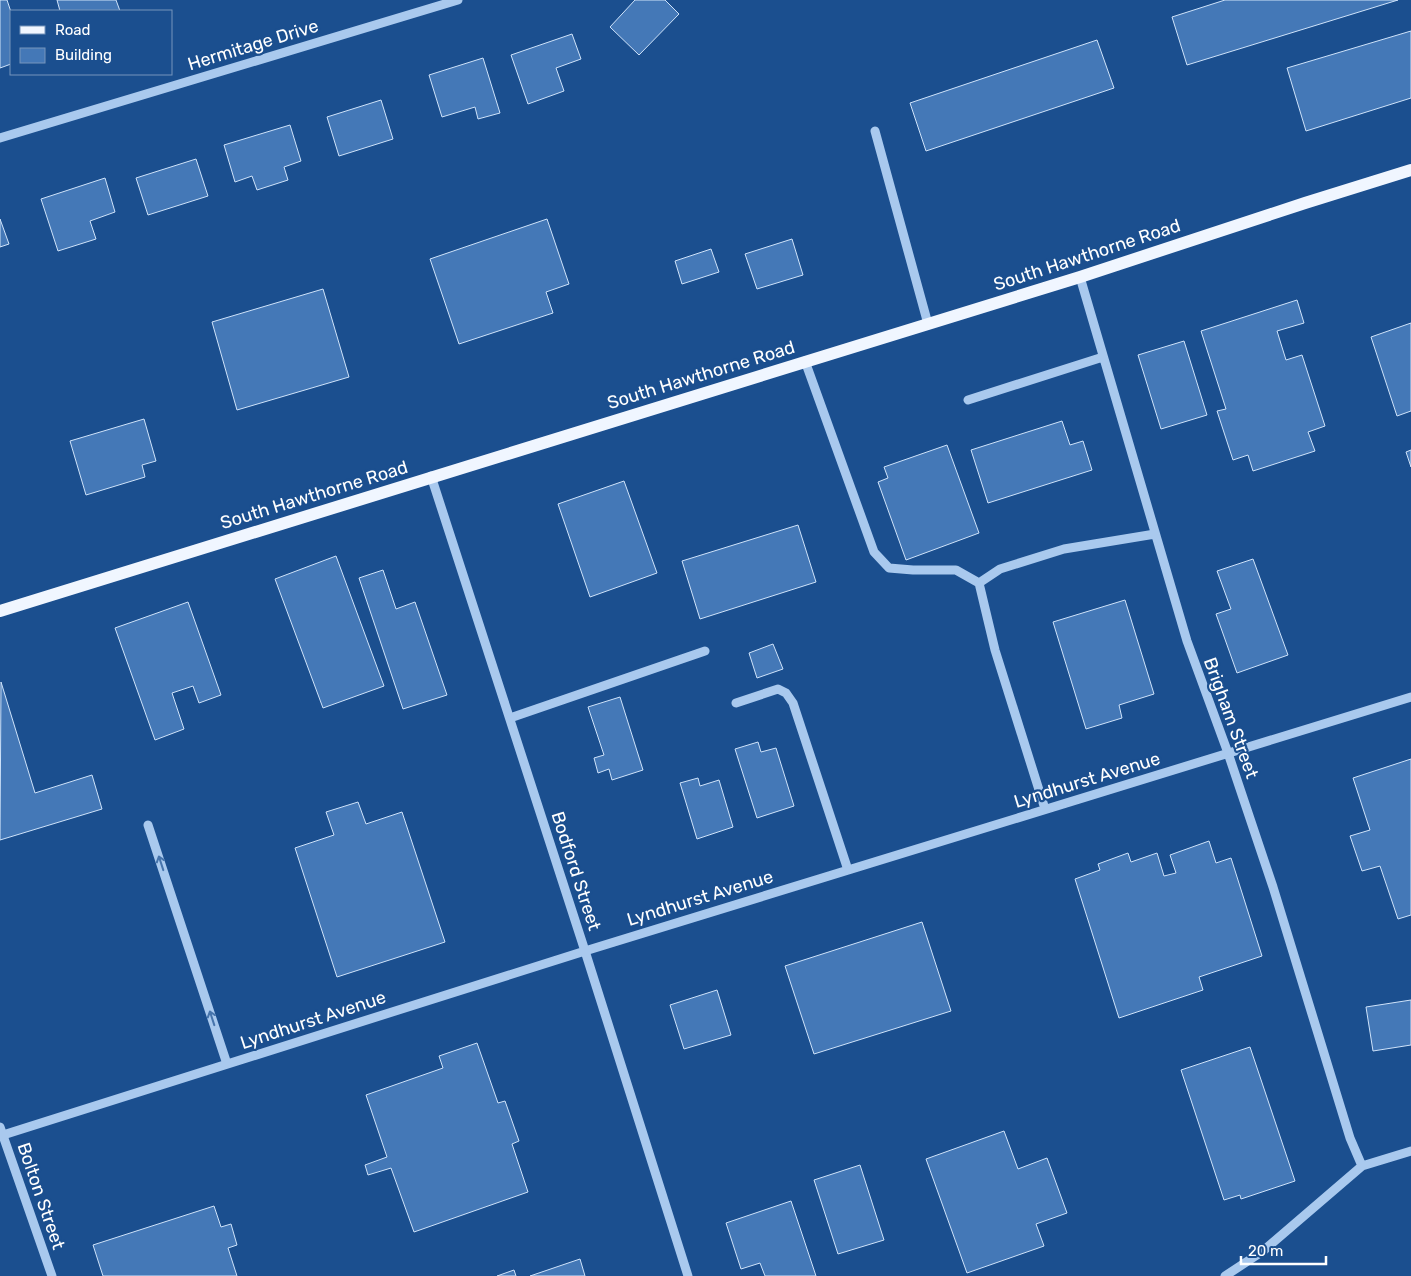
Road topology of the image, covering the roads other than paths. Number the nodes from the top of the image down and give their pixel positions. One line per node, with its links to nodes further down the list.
1 (458, 0): 3 (street, Hermitage Drive)
2 (875, 131): 6 (street)
3 (0, 138)
4 (1411, 170): 5 (main road, South Hawthorne Road)
5 (1080, 277): 6 (main road, South Hawthorne Road); 7 (street, Brigham Street)
6 (928, 324): 8 (main road, South Hawthorne Road)
7 (1103, 357): 9 (street); 11 (street, Brigham Street)
8 (805, 361): 10 (main road, South Hawthorne Road); 12 (street)
9 (968, 400)
10 (431, 476): 13 (main road, South Hawthorne Road); 17 (street, Bodford Street)
11 (1155, 534): 12 (street); 18 (street, Brigham Street)
12 (979, 583): 19 (street)
13 (0, 611)
14 (705, 651): 17 (street)
15 (1411, 697): 18 (street, Lyndhurst Avenue)
16 (736, 703): 21 (street)
17 (510, 718): 22 (street, Bodford Street)
18 (1228, 753): 19 (street, Lyndhurst Avenue); 26 (street, Brigham Street)
19 (1045, 809): 21 (street, Lyndhurst Avenue)
20 (148, 824): 23 (street, one-way to 20)
21 (848, 870): 22 (street, Lyndhurst Avenue)
22 (585, 950): 23 (street, Lyndhurst Avenue); 28 (street, Bodford Street)
23 (227, 1064): 24 (street, Lyndhurst Avenue)
24 (1, 1132): 27 (street, Bolton Street)
25 (1411, 1151): 26 (street)
26 (1362, 1166): 29 (street)
27 (52, 1276)
28 (688, 1276)
29 (1225, 1276)

